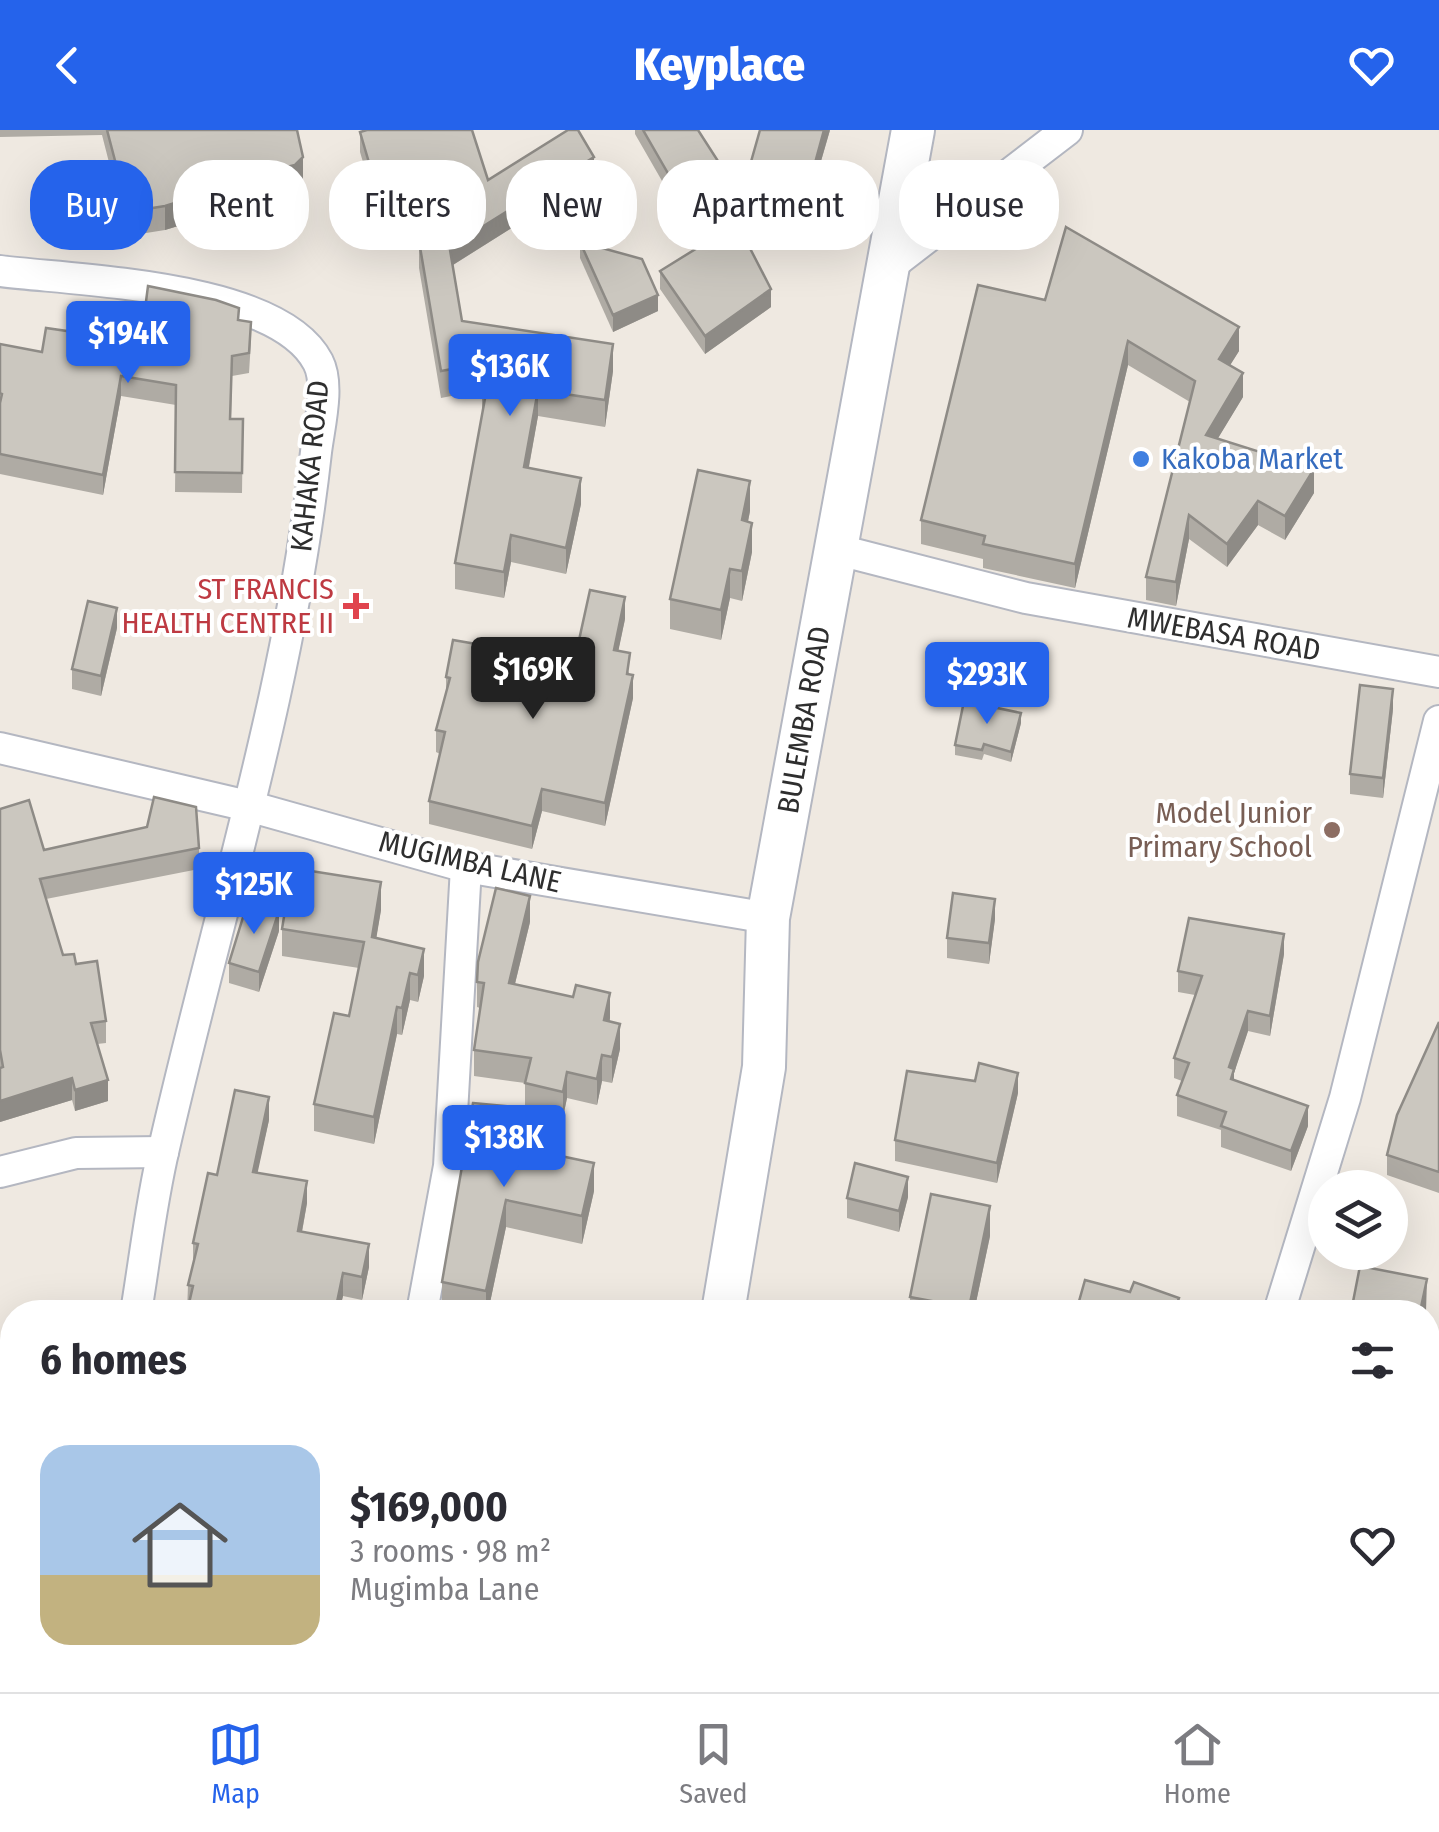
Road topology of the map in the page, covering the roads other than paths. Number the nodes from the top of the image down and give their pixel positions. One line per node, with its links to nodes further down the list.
1 (913, 130): 3 (main road, BULEMBA ROAD)
2 (1067, 130): 3 (street)
3 (886, 269): 5 (main road, BULEMBA ROAD)
4 (0, 271): 9 (street, KAHAKA ROAD)
5 (835, 550): 6 (street, MWEBASA ROAD); 11 (main road, BULEMBA ROAD)
6 (1439, 672)
7 (1439, 721): 17 (street)
8 (0, 748): 9 (street, MUGIMBA LANE)
9 (248, 806): 10 (street, MUGIMBA LANE); 12 (street, KAHAKA ROAD)
10 (466, 868): 11 (street, MUGIMBA LANE); 15 (street)
11 (768, 918): 16 (main road, BULEMBA ROAD)
12 (163, 1152): 13 (street); 14 (street, KAHAKA ROAD)
13 (0, 1172)
14 (138, 1300)
15 (424, 1300)
16 (725, 1300)
17 (1283, 1300)

